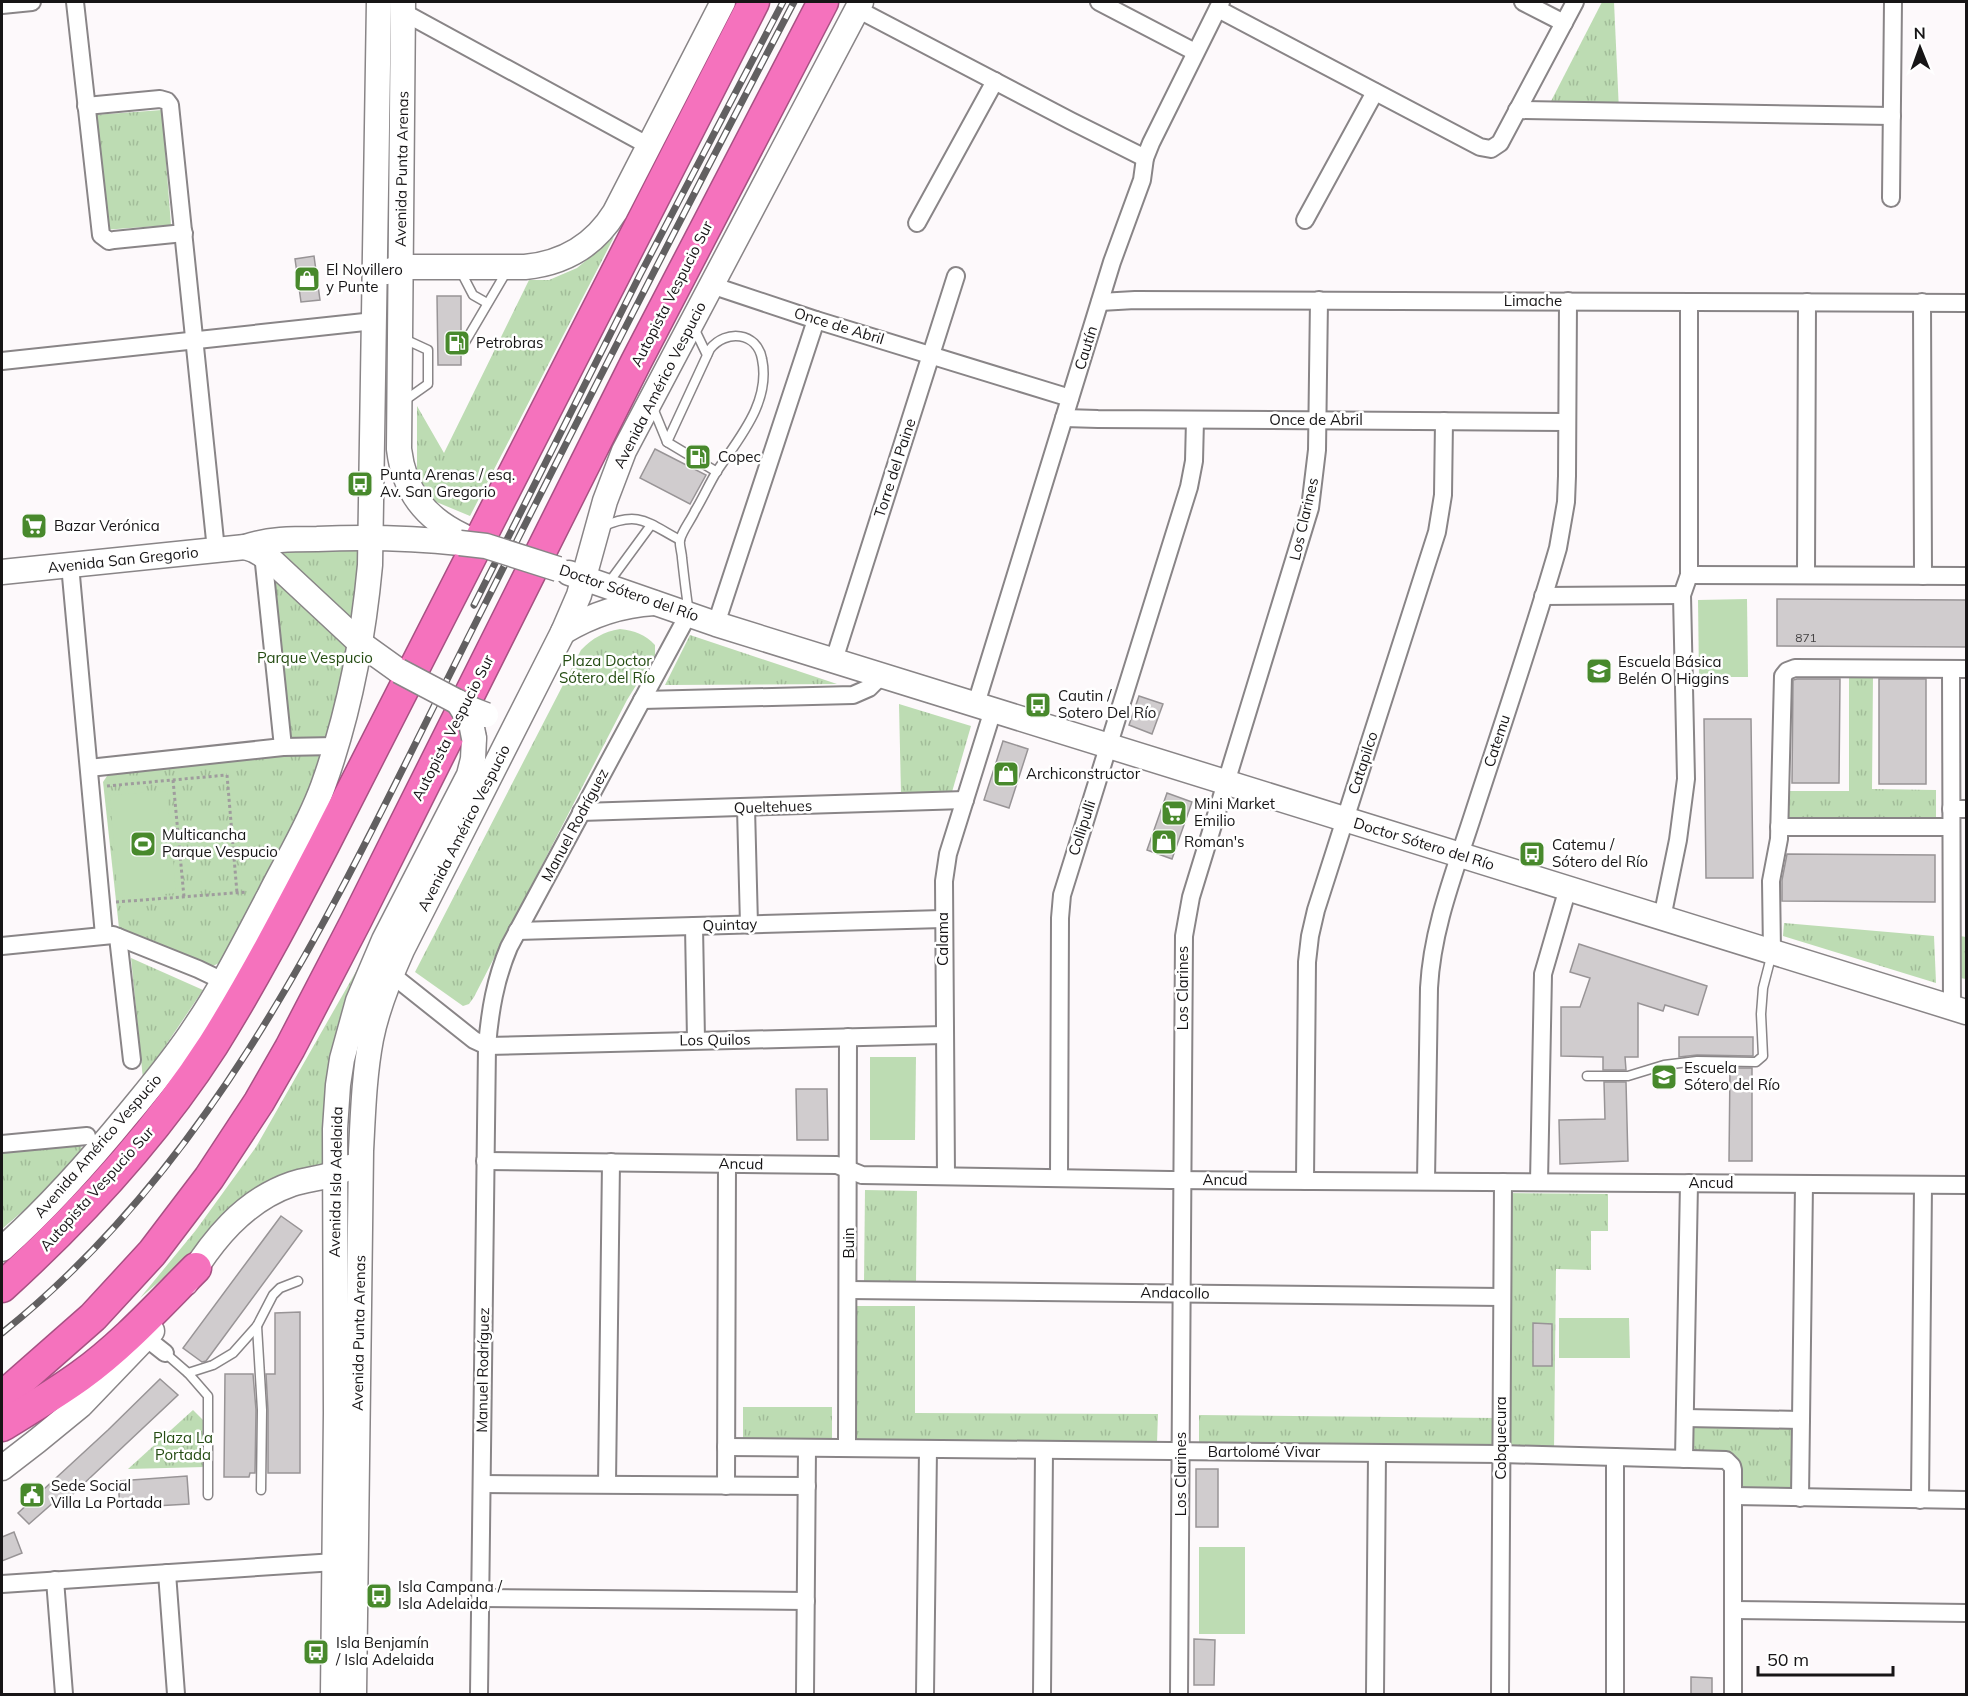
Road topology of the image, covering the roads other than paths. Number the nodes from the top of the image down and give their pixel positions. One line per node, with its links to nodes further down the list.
1 (32, 2): 11 (street)
2 (75, 2): 19 (street)
3 (379, 2): 33 (main road, Avenida Punta Arenas)
4 (721, 2): 22 (main road)
5 (754, 2): 143 (highway, Autopista Vespucio Sur)
6 (823, 2): 151 (highway, Autopista Vespucio Sur)
7 (1099, 2): 16 (street)
8 (1523, 2): 15 (street)
9 (1575, 2): 15 (street)
10 (1893, 2): 21 (street)
11 (2, 4)
12 (859, 5): 17 (street); 32 (main road, Avenida Américo Vespucio)
13 (1219, 5): 16 (street, Cautín); 18 (street)
14 (403, 7): 22 (street); 28 (main road, Avenida Punta Arenas)
15 (1564, 23): 20 (street)
16 (1195, 52): 23 (street, Cautín)
17 (995, 81): 23 (street); 26 (street)
18 (1375, 92): 20 (street); 25 (street)
19 (86, 106): 27 (street); 27 (street)
20 (1517, 110): 21 (street)
21 (1892, 116): 24 (street)
22 (649, 146): 30 (main road)
23 (1145, 158): 36 (street, Cautín)
24 (1891, 198)
25 (1305, 220)
26 (916, 223)
27 (184, 233): 46 (street)
28 (401, 267): 29 (main road); 33 (main road); 45 (main road, Avenida Punta Arenas)
29 (459, 267): 30 (main road); 40 (lane)
30 (510, 267): 40 (lane)
31 (956, 276): 49 (street, Torre del Paine)
32 (711, 285): 42 (street, Once de Abril); 44 (main road, Avenida Américo Vespucio)
33 (374, 287): 43 (main road, Avenida Punta Arenas)
34 (1318, 300): 35 (street, Limache); 36 (street, Limache); 56 (street, Los Clarines)
35 (1568, 301): 37 (street, Limache); 58 (street, Catemu)
36 (1100, 302): 51 (street, Cautín)
37 (1689, 302): 38 (street, Limache); 71 (street)
38 (1807, 302): 39 (street, Limache); 72 (street)
39 (1922, 302): 41 (street, Limache); 73 (street)
40 (487, 303): 47 (lane)
41 (1966, 303)
42 (816, 320): 49 (street, Once de Abril); 80 (street)
43 (374, 321): 46 (street); 63 (main road, Avenida Punta Arenas)
44 (692, 323): 48 (lane); 52 (main road, Avenida Américo Vespucio)
45 (399, 337): 53 (main road, Avenida Punta Arenas); 53 (lane)
46 (195, 341): 50 (street); 67 (street)
47 (461, 349)
48 (707, 355): 59 (lane); 60 (lane)
49 (931, 355): 51 (street, Once de Abril); 83 (street, Torre del Paine)
50 (2, 361)
51 (1070, 398): 54 (street, Cautín)
52 (651, 402): 59 (lane); 62 (main road, Avenida Américo Vespucio)
53 (399, 404): 64 (main road, Avenida Punta Arenas)
54 (1064, 418): 55 (street, Once de Abril); 88 (street, Cautín)
55 (1195, 420): 56 (street, Once de Abril); 90 (street, Collipulli)
56 (1318, 420): 57 (street, Once de Abril); 94 (street, Los Clarines)
57 (1444, 421): 58 (street, Once de Abril); 99 (street, Catapilco)
58 (1567, 422): 77 (street, Catemu)
59 (666, 442): 60 (lane)
60 (717, 472): 65 (lane)
61 (651, 525): 62 (lane); 65 (lane); 75 (lane)
62 (597, 530): 75 (main road, Avenida Américo Vespucio)
63 (371, 537): 64 (main road); 68 (main road, Avenida San Gregorio); 82 (main road, Avenida Américo Vespucio)
64 (461, 539): 66 (main road, Avenida Punta Arenas, bridge)
65 (680, 540): 79 (lane)
66 (486, 546): 75 (main road, Doctor Sótero del Río, bridge)
67 (216, 550): 68 (main road, Avenida San Gregorio); 69 (main road, Avenida San Gregorio)
68 (254, 551): 82 (main road); 92 (street)
69 (70, 565): 70 (main road, Avenida San Gregorio); 93 (street)
70 (2, 572)
71 (1689, 575): 72 (street); 76 (street)
72 (1806, 575): 73 (street)
73 (1923, 576): 74 (street)
74 (1966, 576)
75 (596, 581): 78 (main road, Doctor Sótero del Río); 81 (main road, Avenida Américo Vespucio)
76 (1682, 595): 77 (street); 104 (street)
77 (1543, 596): 102 (street, Catemu)
78 (660, 603): 79 (main road, Doctor Sótero del Río); 81 (main road)
79 (688, 613): 80 (main road, Doctor Sótero del Río); 86 (street, Manuel Rodríguez)
80 (716, 624): 83 (main road, Doctor Sótero del Río)
81 (563, 632): 89 (main road, Avenida Américo Vespucio)
82 (360, 643): 87 (main road, bridge); 91 (main road, Avenida Américo Vespucio)
83 (834, 660): 85 (main road, Doctor Sótero del Río)
84 (1959, 669): 97 (street); 100 (street)
85 (882, 675): 86 (street); 88 (main road, Doctor Sótero del Río)
86 (642, 700): 98 (street, Manuel Rodríguez)
87 (458, 702): 89 (main road, bridge); 128 (main road, Avenida Isla Adelaida, bridge)
88 (985, 707): 90 (main road, Doctor Sótero del Río); 95 (street, Calama)
89 (524, 710): 112 (main road, Avenida Américo Vespucio)
90 (1108, 745): 94 (main road, Doctor Sótero del Río); 130 (street, Collipulli)
91 (336, 746): 92 (street); 113 (main road, Avenida Américo Vespucio)
92 (283, 747): 93 (street)
93 (89, 768): 109 (street)
94 (1227, 783): 99 (main road, Doctor Sótero del Río); 131 (street, Los Clarines)
95 (965, 800): 96 (street, Queltehues); 105 (street, Calama)
96 (746, 808): 98 (street, Queltehues); 106 (street)
97 (1959, 809): 101 (street)
98 (581, 812): 108 (street, Manuel Rodríguez)
99 (1345, 819): 102 (main road, Doctor Sótero del Río); 132 (street, Catapilco)
100 (1779, 827): 101 (street); 111 (street)
101 (1951, 827): 114 (street)
102 (1460, 855): 103 (main road, Doctor Sótero del Río); 133 (street, Catemu)
103 (1568, 888): 104 (main road, Doctor Sótero del Río); 135 (street)
104 (1662, 918): 111 (main road, Doctor Sótero del Río)
105 (943, 919): 106 (street, Quintay); 115 (street, Calama)
106 (749, 925): 107 (street, Quintay)
107 (694, 926): 108 (street, Quintay); 117 (street)
108 (517, 931): 118 (street, Manuel Rodríguez)
109 (111, 936): 110 (street); 113 (street); 119 (street)
110 (2, 946)
111 (1772, 952): 114 (main road, Doctor Sótero del Río); 120 (lane)
112 (391, 974): 118 (street); 123 (main road, Avenida Punta Arenas)
113 (223, 981): 140 (main road, Avenida Américo Vespucio)
114 (1959, 1010)
115 (944, 1035): 116 (street, Los Quilos); 129 (street, Calama)
116 (848, 1037): 117 (street, Los Quilos); 127 (street, Buin)
117 (696, 1040): 118 (street, Los Quilos)
118 (487, 1046): 124 (street, Manuel Rodríguez)
119 (132, 1059)
120 (1587, 1076)
121 (87, 1136): 122 (street)
122 (2, 1144)
123 (361, 1151): 128 (main road); 187 (main road, Avenida Punta Arenas)
124 (486, 1161): 125 (street, Ancud); 166 (street, Manuel Rodríguez)
125 (611, 1162): 126 (street, Ancud); 167 (street)
126 (727, 1164): 127 (street, Ancud); 155 (street)
127 (849, 1170): 129 (street, Ancud); 144 (street, Buin)
128 (334, 1173): 141 (main road); 176 (main road, Avenida Isla Adelaida)
129 (946, 1176): 130 (street, Ancud)
130 (1059, 1178): 131 (street, Ancud)
131 (1183, 1180): 132 (street, Ancud); 145 (street, Los Clarines)
132 (1305, 1180): 133 (street, Ancud)
133 (1426, 1181): 134 (street, Ancud)
134 (1503, 1182): 135 (street, Ancud); 146 (street, Cobquecura)
135 (1539, 1182): 136 (street, Ancud)
136 (1689, 1183): 137 (street, Ancud); 152 (street)
137 (1804, 1184): 138 (street, Ancud); 153 (street)
138 (1923, 1185): 139 (street, Ancud); 174 (street)
139 (1966, 1185)
140 (2, 1250)
141 (196, 1268): 148 (main road); 154 (highway)
142 (298, 1281): 147 (lane)
143 (2, 1287)
144 (848, 1290): 145 (street, Andacollo); 157 (street, Buin)
145 (1182, 1294): 146 (street, Andacollo); 160 (street, Los Clarines)
146 (1502, 1297): 162 (street, Cobquecura)
147 (257, 1326): 150 (lane); 170 (lane)
148 (146, 1338): 149 (street); 165 (main road)
149 (165, 1353): 150 (lane)
150 (188, 1373): 171 (lane)
151 (2, 1397)
152 (1685, 1418): 153 (street); 164 (street)
153 (1801, 1420): 173 (street)
154 (2, 1426)
155 (726, 1447): 156 (street, Bartolomé Vivar); 168 (street)
156 (807, 1448): 157 (street, Bartolomé Vivar); 169 (street)
157 (847, 1449): 158 (street, Bartolomé Vivar)
158 (928, 1449): 159 (street, Bartolomé Vivar); 190 (street)
159 (1044, 1450): 160 (street, Bartolomé Vivar); 191 (street)
160 (1181, 1452): 161 (street, Bartolomé Vivar); 192 (street, Los Clarines)
161 (1377, 1453): 162 (street, Bartolomé Vivar); 193 (street)
162 (1501, 1454): 163 (street, Bartolomé Vivar); 194 (street, Cobquecura)
163 (1616, 1457): 164 (street, Bartolomé Vivar); 195 (street)
164 (1684, 1459): 172 (street, Bartolomé Vivar)
165 (2, 1468)
166 (482, 1484): 167 (street); 180 (street, Manuel Rodríguez)
167 (607, 1484): 168 (street)
168 (726, 1486): 169 (street)
169 (807, 1486): 181 (street)
170 (261, 1491)
171 (208, 1495)
172 (1733, 1496): 173 (street); 182 (street)
173 (1800, 1497): 174 (street)
174 (1920, 1500): 175 (street)
175 (1966, 1500)
176 (334, 1562): 177 (street); 186 (main road, Avenida Isla Adelaida)
177 (167, 1573): 178 (street); 185 (street)
178 (56, 1580): 179 (street); 184 (street)
179 (2, 1584)
180 (481, 1599): 181 (street); 188 (street, Manuel Rodríguez)
181 (806, 1602): 189 (street)
182 (1733, 1610): 183 (street); 196 (street)
183 (1966, 1613)
184 (64, 1695)
185 (176, 1695)
186 (333, 1695)
187 (354, 1695)
188 (480, 1695)
189 (805, 1695)
190 (925, 1695)
191 (1042, 1695)
192 (1179, 1695)
193 (1375, 1695)
194 (1500, 1695)
195 (1615, 1695)
196 (1733, 1695)

